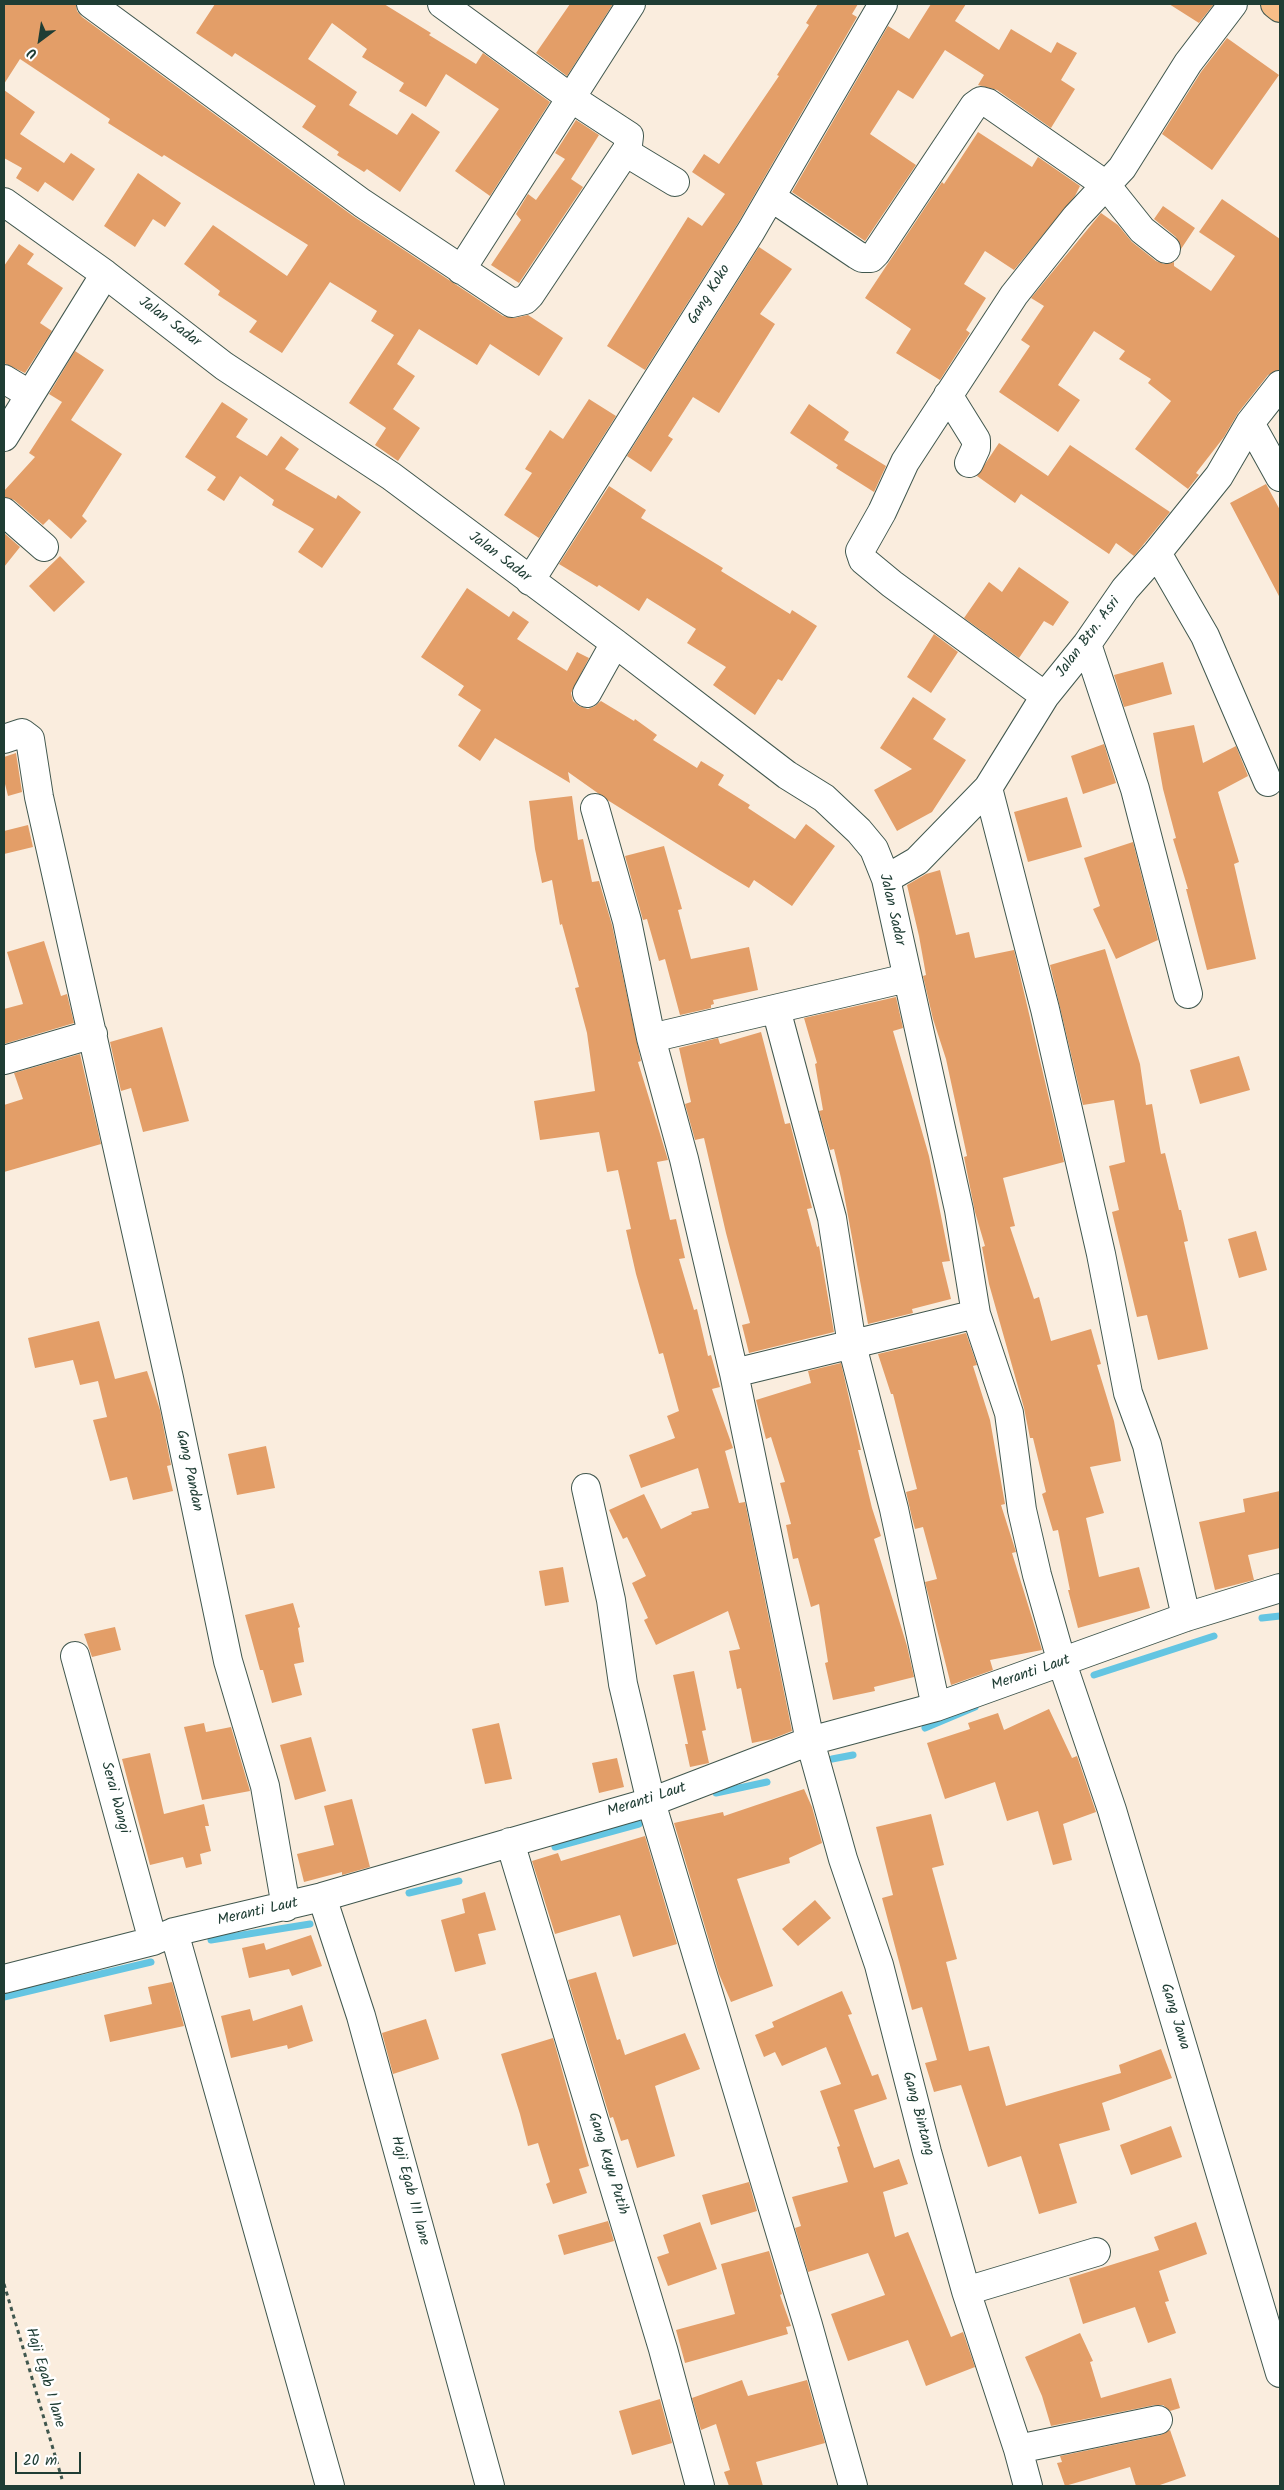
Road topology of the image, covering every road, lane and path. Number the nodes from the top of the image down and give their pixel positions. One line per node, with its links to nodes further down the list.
1 (91, 4): 15 (street)
2 (442, 4): 8 (street)
3 (631, 4): 8 (street)
4 (883, 4): 12 (street, Gang Koko)
5 (1233, 4): 11 (street)
6 (1275, 4): 7 (main road)
7 (1280, 8)
8 (571, 98): 9 (street); 15 (street)
9 (626, 151): 10 (street); 15 (street)
10 (675, 182)
11 (1106, 185): 12 (street); 14 (street); 20 (street)
12 (771, 197): 28 (street, Gang Koko)
13 (4, 202): 16 (street, Jalan Sadar)
14 (1166, 250)
15 (461, 270)
16 (105, 274): 19 (street); 28 (street, Jalan Sadar)
17 (4, 379): 19 (street)
18 (1280, 385): 21 (street, Jalan Btn. Asri)
19 (29, 394): 22 (street)
20 (948, 395): 23 (street); 32 (street)
21 (1250, 423): 24 (street); 27 (street, Jalan Btn. Asri)
22 (4, 437)
23 (969, 463)
24 (1280, 477)
25 (4, 512): 26 (street)
26 (44, 547)
27 (1157, 553): 30 (street, Jalan Btn. Asri); 34 (street)
28 (530, 582): 29 (street, Jalan Sadar)
29 (615, 642): 31 (street); 37 (street, Jalan Sadar)
30 (1087, 644): 32 (street, Jalan Btn. Asri); 39 (street)
31 (587, 693)
32 (1045, 696): 35 (street, Jalan Btn. Asri)
33 (4, 739): 41 (street, Gang Pandan)
34 (1268, 782)
35 (988, 788): 37 (street, Jalan Btn. Asri); 49 (street)
36 (595, 808): 42 (street, Gang Bintang)
37 (886, 879): 38 (street, Jalan Sadar)
38 (907, 978): 40 (street); 44 (street, Jalan Sadar)
39 (1188, 994)
40 (776, 1009): 42 (street); 45 (street)
41 (93, 1034): 43 (street); 57 (street, Gang Pandan)
42 (651, 1038): 46 (street, Gang Bintang)
43 (4, 1060)
44 (976, 1314): 45 (street); 51 (street, Gang Jawa)
45 (852, 1345): 46 (street); 52 (street)
46 (734, 1373): 53 (street, Gang Bintang)
47 (586, 1488): 54 (street)
48 (1280, 1588): 49 (street, Meranti Laut)
49 (1186, 1617): 51 (street, Meranti Laut)
50 (75, 1656): 58 (street, Serai Wangi)
51 (1062, 1663): 52 (street, Meranti Laut); 63 (street, Gang Jawa)
52 (936, 1707): 53 (street, Meranti Laut)
53 (810, 1741): 54 (street, Meranti Laut); 62 (street, Gang Bintang)
54 (651, 1802): 55 (street, Meranti Laut); 70 (street)
55 (510, 1842): 56 (street, Meranti Laut); 69 (street, Gang Kayu Putih)
56 (322, 1897): 57 (street, Meranti Laut); 68 (street, Haji Egab III lane)
57 (286, 1907): 58 (street, Meranti Laut)
58 (163, 1936): 59 (street, Meranti Laut); 67 (street, Serai Wangi)
59 (4, 1979)
60 (1096, 2252): 62 (street)
61 (4, 2284): 66 (path, Haji Egab I lane)
62 (966, 2291): 65 (street, Gang Bintang)
63 (1280, 2373)
64 (1158, 2420): 65 (street)
65 (1018, 2449): 71 (street, Gang Bintang)
66 (62, 2479)
67 (330, 2486)
68 (490, 2486)
69 (700, 2486)
70 (853, 2486)
71 (1028, 2486)

